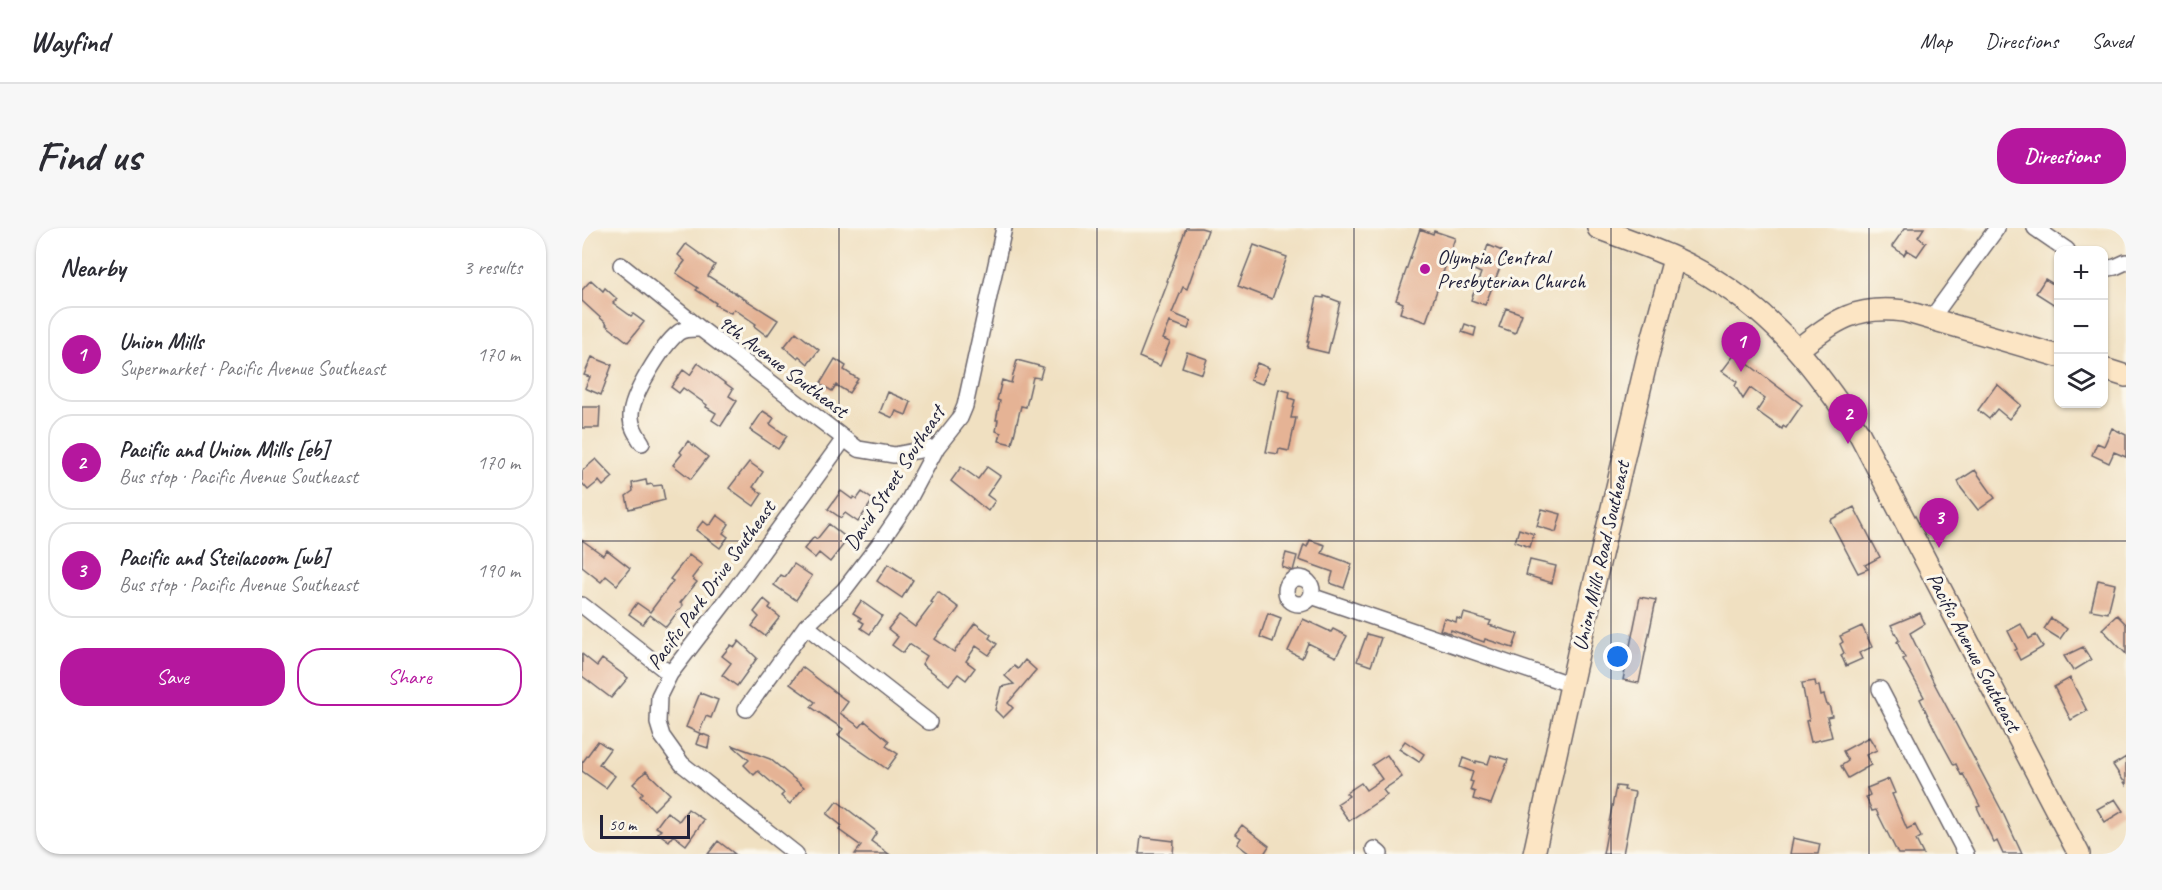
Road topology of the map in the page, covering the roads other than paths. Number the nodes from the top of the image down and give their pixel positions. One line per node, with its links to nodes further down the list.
1 (1004, 228): 18 (street, David Street Southeast)
2 (1598, 228): 6 (street, Pacific Avenue Southeast)
3 (1997, 228): 10 (street)
4 (2035, 228): 5 (street)
5 (2061, 246)
6 (1674, 259): 12 (street, Pacific Avenue Southeast); 23 (street, Union Mills Road Southeast)
7 (2126, 262): 9 (street)
8 (621, 265): 11 (street, 9th Avenue Southeast)
9 (2108, 268)
10 (1931, 319): 12 (street); 13 (street)
11 (700, 329): 16 (street, 9th Avenue Southeast); 17 (street)
12 (1798, 349): 30 (street, Pacific Avenue Southeast)
13 (2054, 355)
14 (2108, 371): 15 (street)
15 (2126, 376)
16 (844, 439): 18 (street, 9th Avenue Southeast); 22 (street, Pacific Park Drive Southeast)
17 (642, 443)
18 (937, 447): 21 (street, David Street Southeast)
19 (1311, 596): 23 (street)
20 (582, 605): 22 (street)
21 (806, 626): 25 (street, David Street Southeast); 26 (street)
22 (670, 674): 27 (street, Pacific Park Drive Southeast)
23 (1572, 685): 28 (street, Union Mills Road Southeast)
24 (1880, 688): 29 (street)
25 (746, 709)
26 (929, 722)
27 (796, 854)
28 (1534, 854)
29 (1966, 854)
30 (2079, 854)

